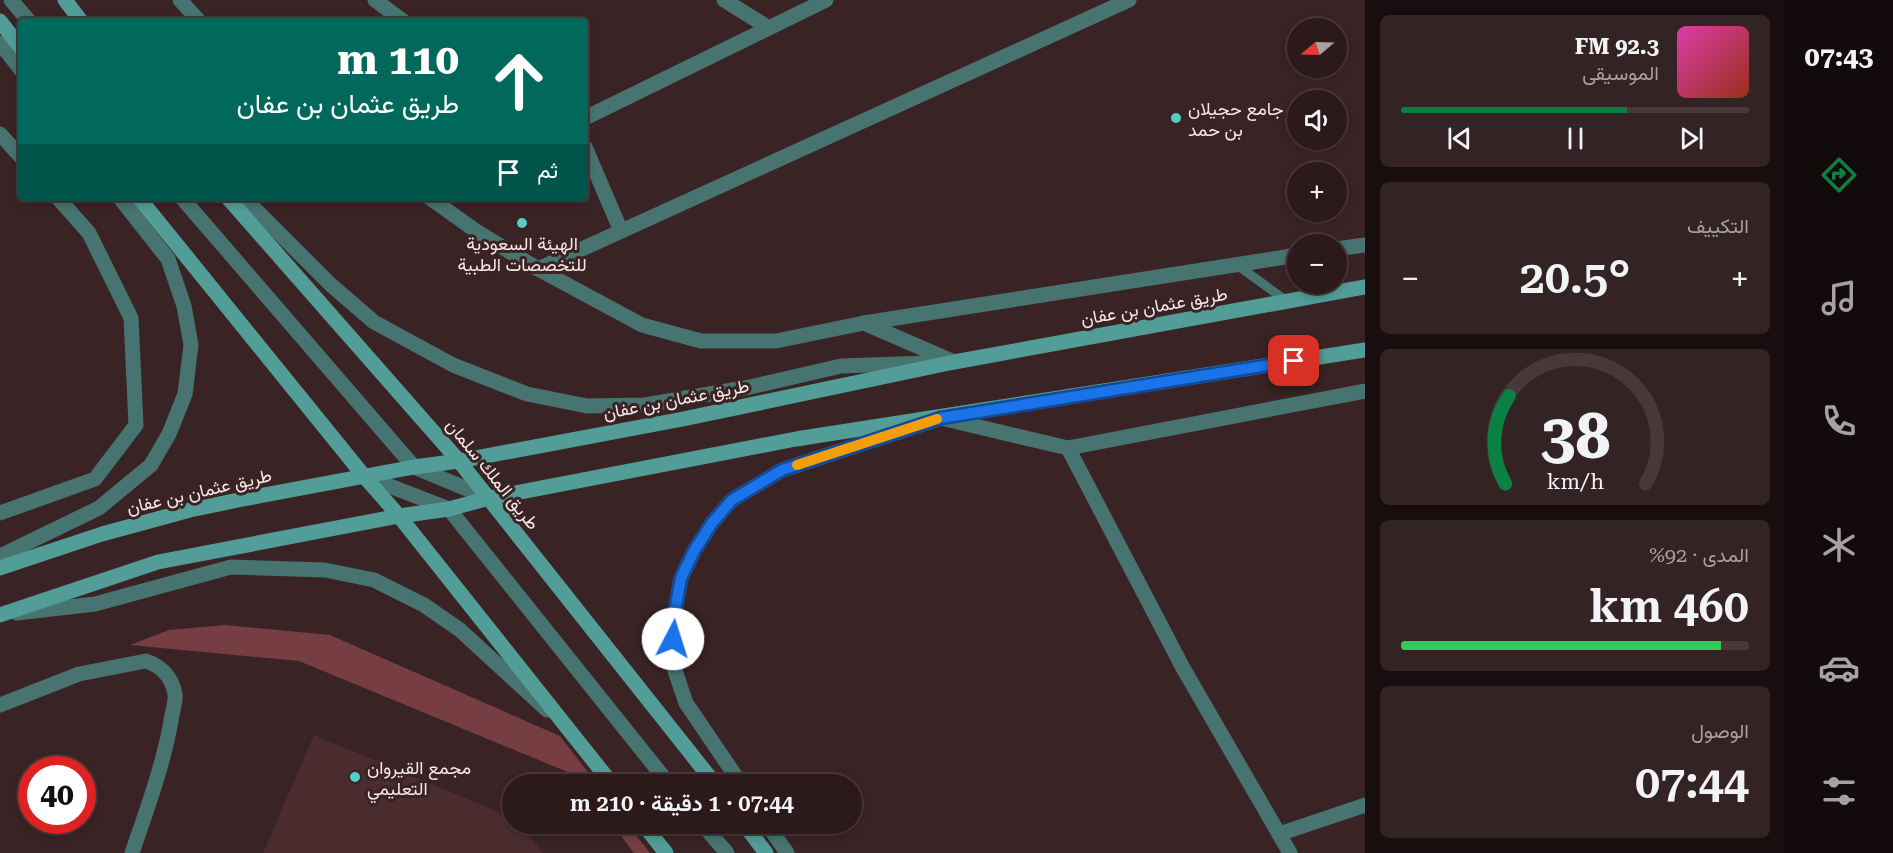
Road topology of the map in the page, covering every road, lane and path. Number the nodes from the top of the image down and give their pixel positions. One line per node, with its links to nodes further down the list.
1 (11, 0): 8 (street)
2 (180, 0): 10 (street)
3 (375, 0): 11 (street)
4 (724, 0): 13 (street)
5 (826, 0): 13 (street)
6 (1129, 0): 28 (street)
7 (66, 1): 9 (main road)
8 (26, 18)
9 (79, 18)
10 (196, 18)
11 (400, 18)
12 (0, 21): 15 (main road)
13 (769, 28): 17 (street)
14 (0, 43): 16 (street)
15 (18, 44)
16 (18, 66)
17 (588, 117)
18 (0, 134): 20 (street)
19 (588, 154): 28 (street)
20 (18, 155)
21 (61, 201): 47 (street)
22 (122, 201): 49 (street)
23 (141, 201): 44 (main road)
24 (185, 201): 43 (street)
25 (231, 201): 42 (main road, طريق الملك سلمان)
26 (247, 201): 38 (street)
27 (434, 201): 33 (street)
28 (621, 231): 33 (street)
29 (1365, 245): 30 (street)
30 (1347, 247)
31 (1287, 257): 32 (street)
32 (1237, 265): 35 (lane); 36 (street)
33 (538, 269): 36 (street)
34 (1365, 287): 35 (main road, طريق عثمان بن عفان)
35 (1288, 302): 38 (main road, طريق عثمان بن عفان)
36 (864, 323): 38 (street)
37 (1365, 350): 40 (main road)
38 (954, 362): 42 (main road, طريق عثمان بن عفان)
39 (1365, 391): 41 (street)
40 (941, 418): 41 (street); 45 (main road); 57 (street)
41 (1068, 448): 63 (street)
42 (459, 461): 43 (main road, طريق عثمان بن عفان); 45 (main road, طريق الملك سلمان)
43 (414, 467): 44 (main road, طريق عثمان بن عفان); 45 (street)
44 (364, 476): 46 (street); 48 (main road); 50 (main road, طريق عثمان بن عفان)
45 (489, 498): 46 (main road); 56 (main road, طريق الملك سلمان)
46 (449, 509): 48 (main road); 55 (street)
47 (0, 513)
48 (399, 516): 51 (main road); 53 (main road)
49 (0, 556)
50 (0, 568)
51 (1, 615): 53 (street)
52 (0, 705): 64 (street)
53 (565, 726): 54 (main road)
54 (604, 774)
55 (661, 774)
56 (707, 774)
57 (734, 774)
58 (1365, 804): 63 (street)
59 (651, 834): 65 (main road)
60 (711, 834): 66 (street)
61 (752, 834): 67 (main road)
62 (774, 834): 68 (street)
63 (1279, 834): 69 (street)
64 (132, 853)
65 (666, 853)
66 (727, 853)
67 (766, 853)
68 (787, 853)
69 (1290, 853)

